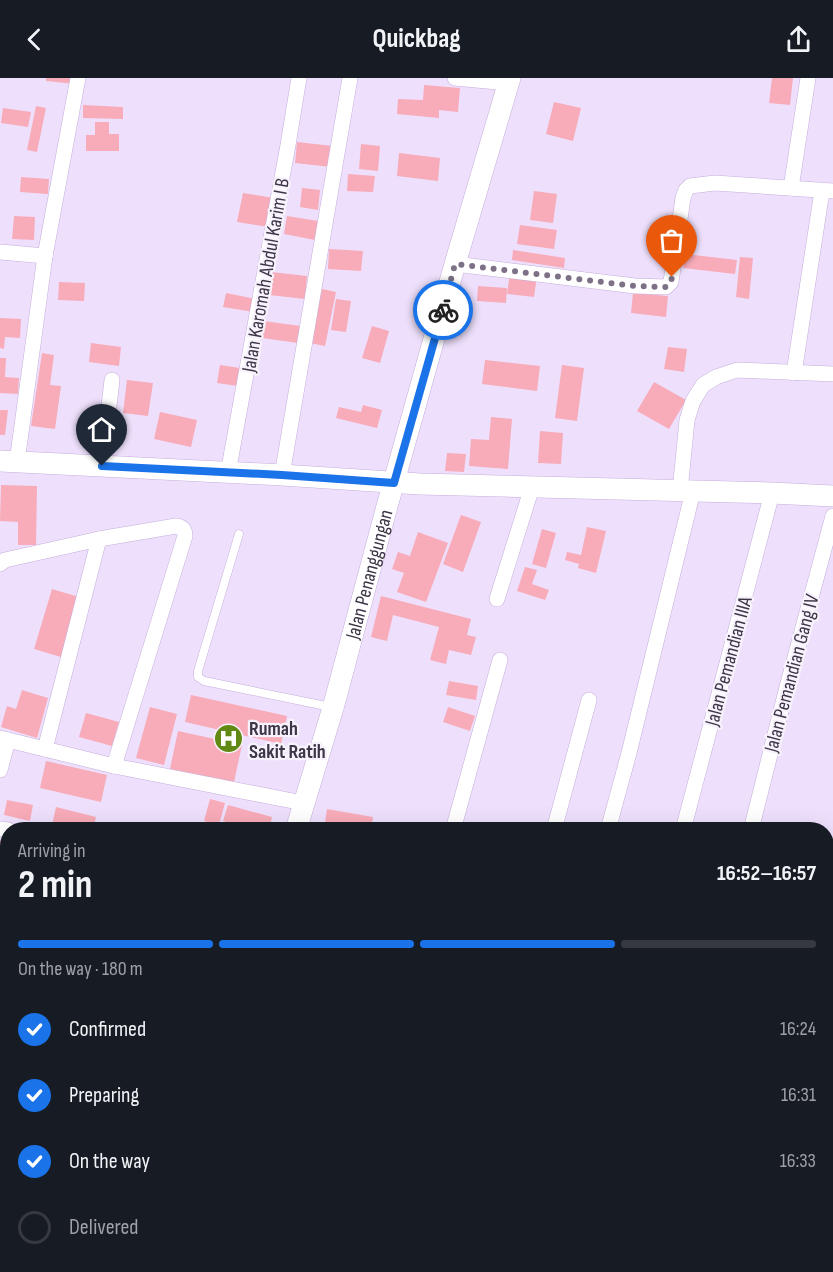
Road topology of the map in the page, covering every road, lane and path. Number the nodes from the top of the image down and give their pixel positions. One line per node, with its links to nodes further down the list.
1 (78, 78): 10 (street)
2 (299, 78): 17 (street, Jalan Karomah Abdul Karim I B)
3 (350, 78): 18 (street)
4 (455, 78): 6 (street)
5 (808, 78): 7 (street)
6 (509, 80): 11 (street, Jalan Penanggungan)
7 (791, 188): 8 (street); 11 (street)
8 (828, 191): 12 (street)
9 (0, 252): 10 (street)
10 (45, 256): 15 (street)
11 (455, 264): 19 (street, Jalan Penanggungan)
12 (794, 373): 13 (street); 21 (street)
13 (833, 374)
14 (112, 380): 16 (street)
15 (8, 462): 16 (street)
16 (102, 466): 17 (street)
17 (228, 472): 18 (street)
18 (282, 475): 19 (street)
19 (394, 483): 20 (street); 31 (street, Jalan Penanggungan)
20 (532, 487): 21 (street); 28 (street)
21 (686, 491): 22 (street); 40 (street)
22 (772, 494): 23 (street); 41 (street, Jalan Pemandian IIIA)
23 (833, 496)
24 (833, 516): 42 (street, Jalan Pemandian Gang IV)
25 (239, 534): 31 (lane)
26 (99, 539): 27 (street); 33 (street); 34 (street)
27 (0, 564)
28 (497, 599)
29 (500, 660): 38 (street)
30 (589, 700): 39 (street)
31 (333, 708): 36 (street, Jalan Penanggungan)
32 (4, 739): 33 (street); 35 (street)
33 (45, 749): 34 (street)
34 (114, 766): 36 (street)
35 (0, 770)
36 (303, 803): 37 (street, Jalan Penanggungan)
37 (298, 822)
38 (455, 822)
39 (556, 822)
40 (610, 822)
41 (685, 822)
42 (753, 822)

